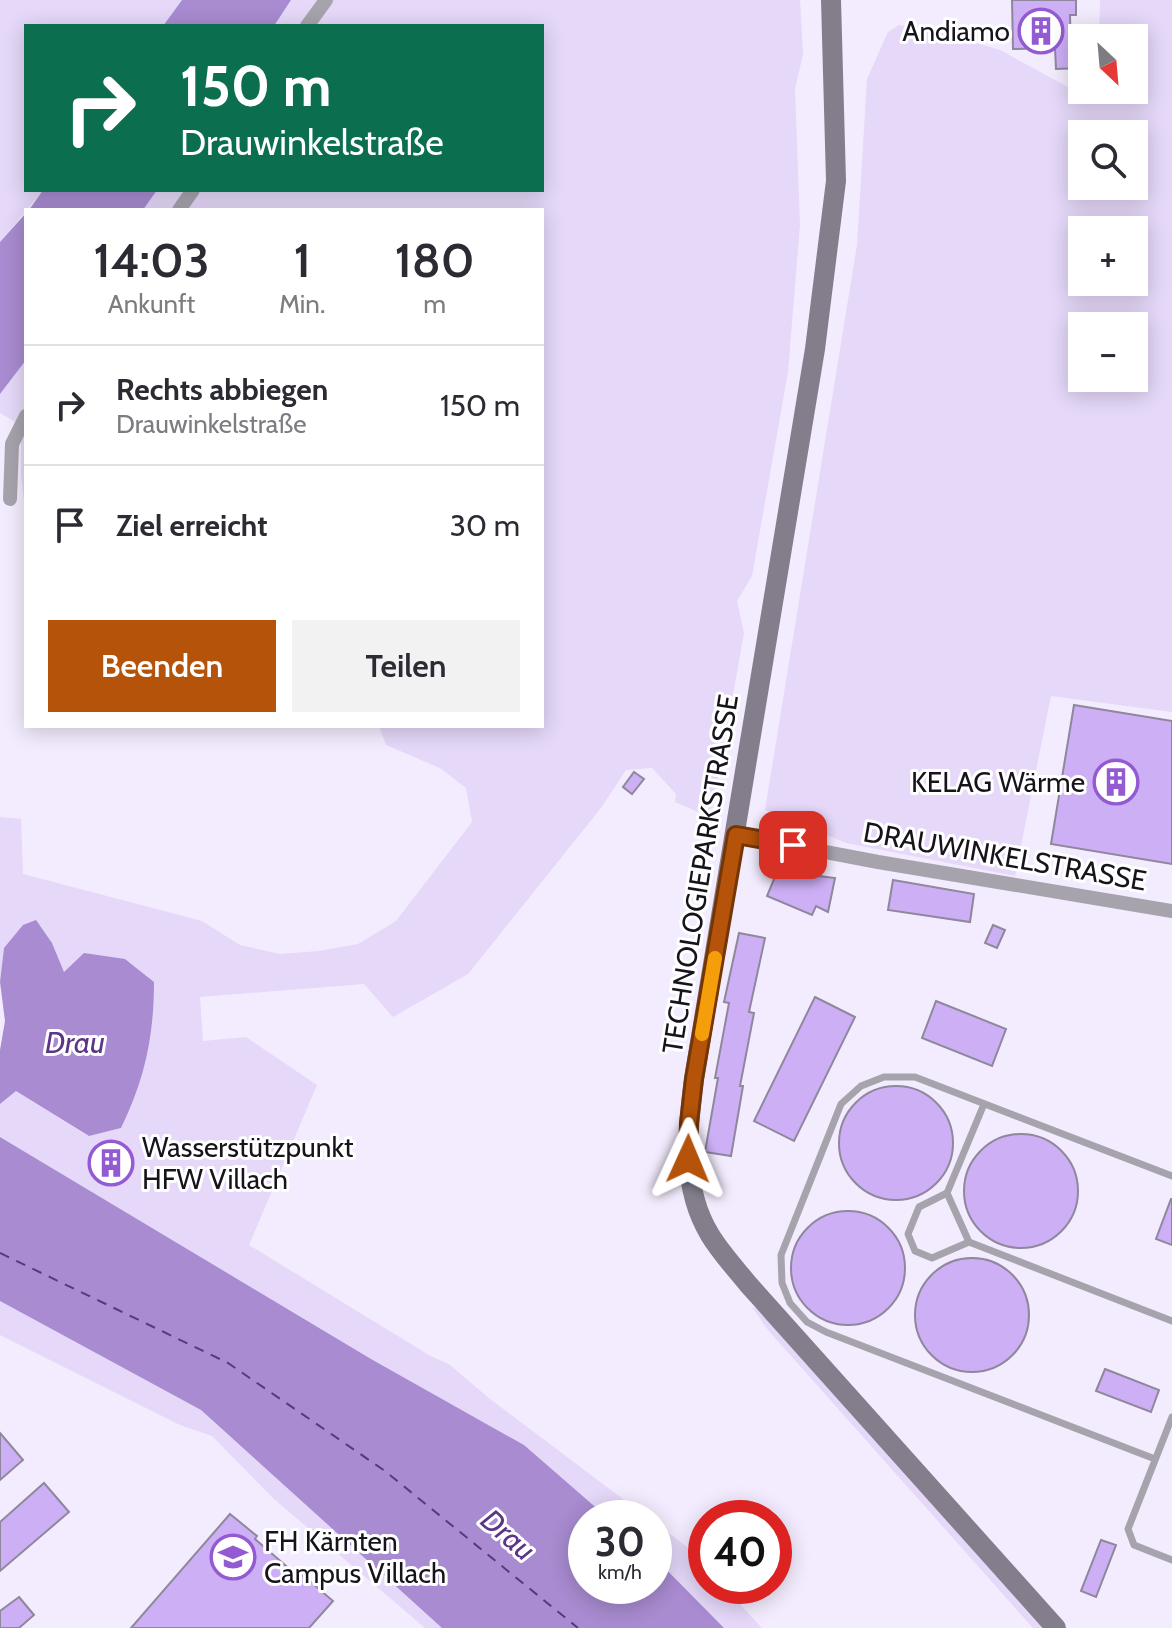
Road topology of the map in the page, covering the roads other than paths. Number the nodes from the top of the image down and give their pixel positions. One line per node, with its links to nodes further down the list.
1 (326, 0): 3 (street)
2 (831, 0): 6 (street, TECHNOLOGIEPARKSTRASSE)
3 (308, 24)
4 (24, 420): 5 (street)
5 (10, 499)
6 (736, 835): 7 (street, DRAUWINKELSTRASSE); 16 (street, TECHNOLOGIEPARKSTRASSE)
7 (1172, 911)
8 (984, 1104): 9 (lane); 10 (lane); 14 (lane)
9 (1172, 1176)
10 (947, 1193): 11 (lane); 11 (lane)
11 (969, 1242): 12 (lane)
12 (1172, 1321)
13 (1172, 1417): 14 (lane)
14 (1155, 1459): 15 (lane)
15 (1172, 1560)
16 (1056, 1628)

